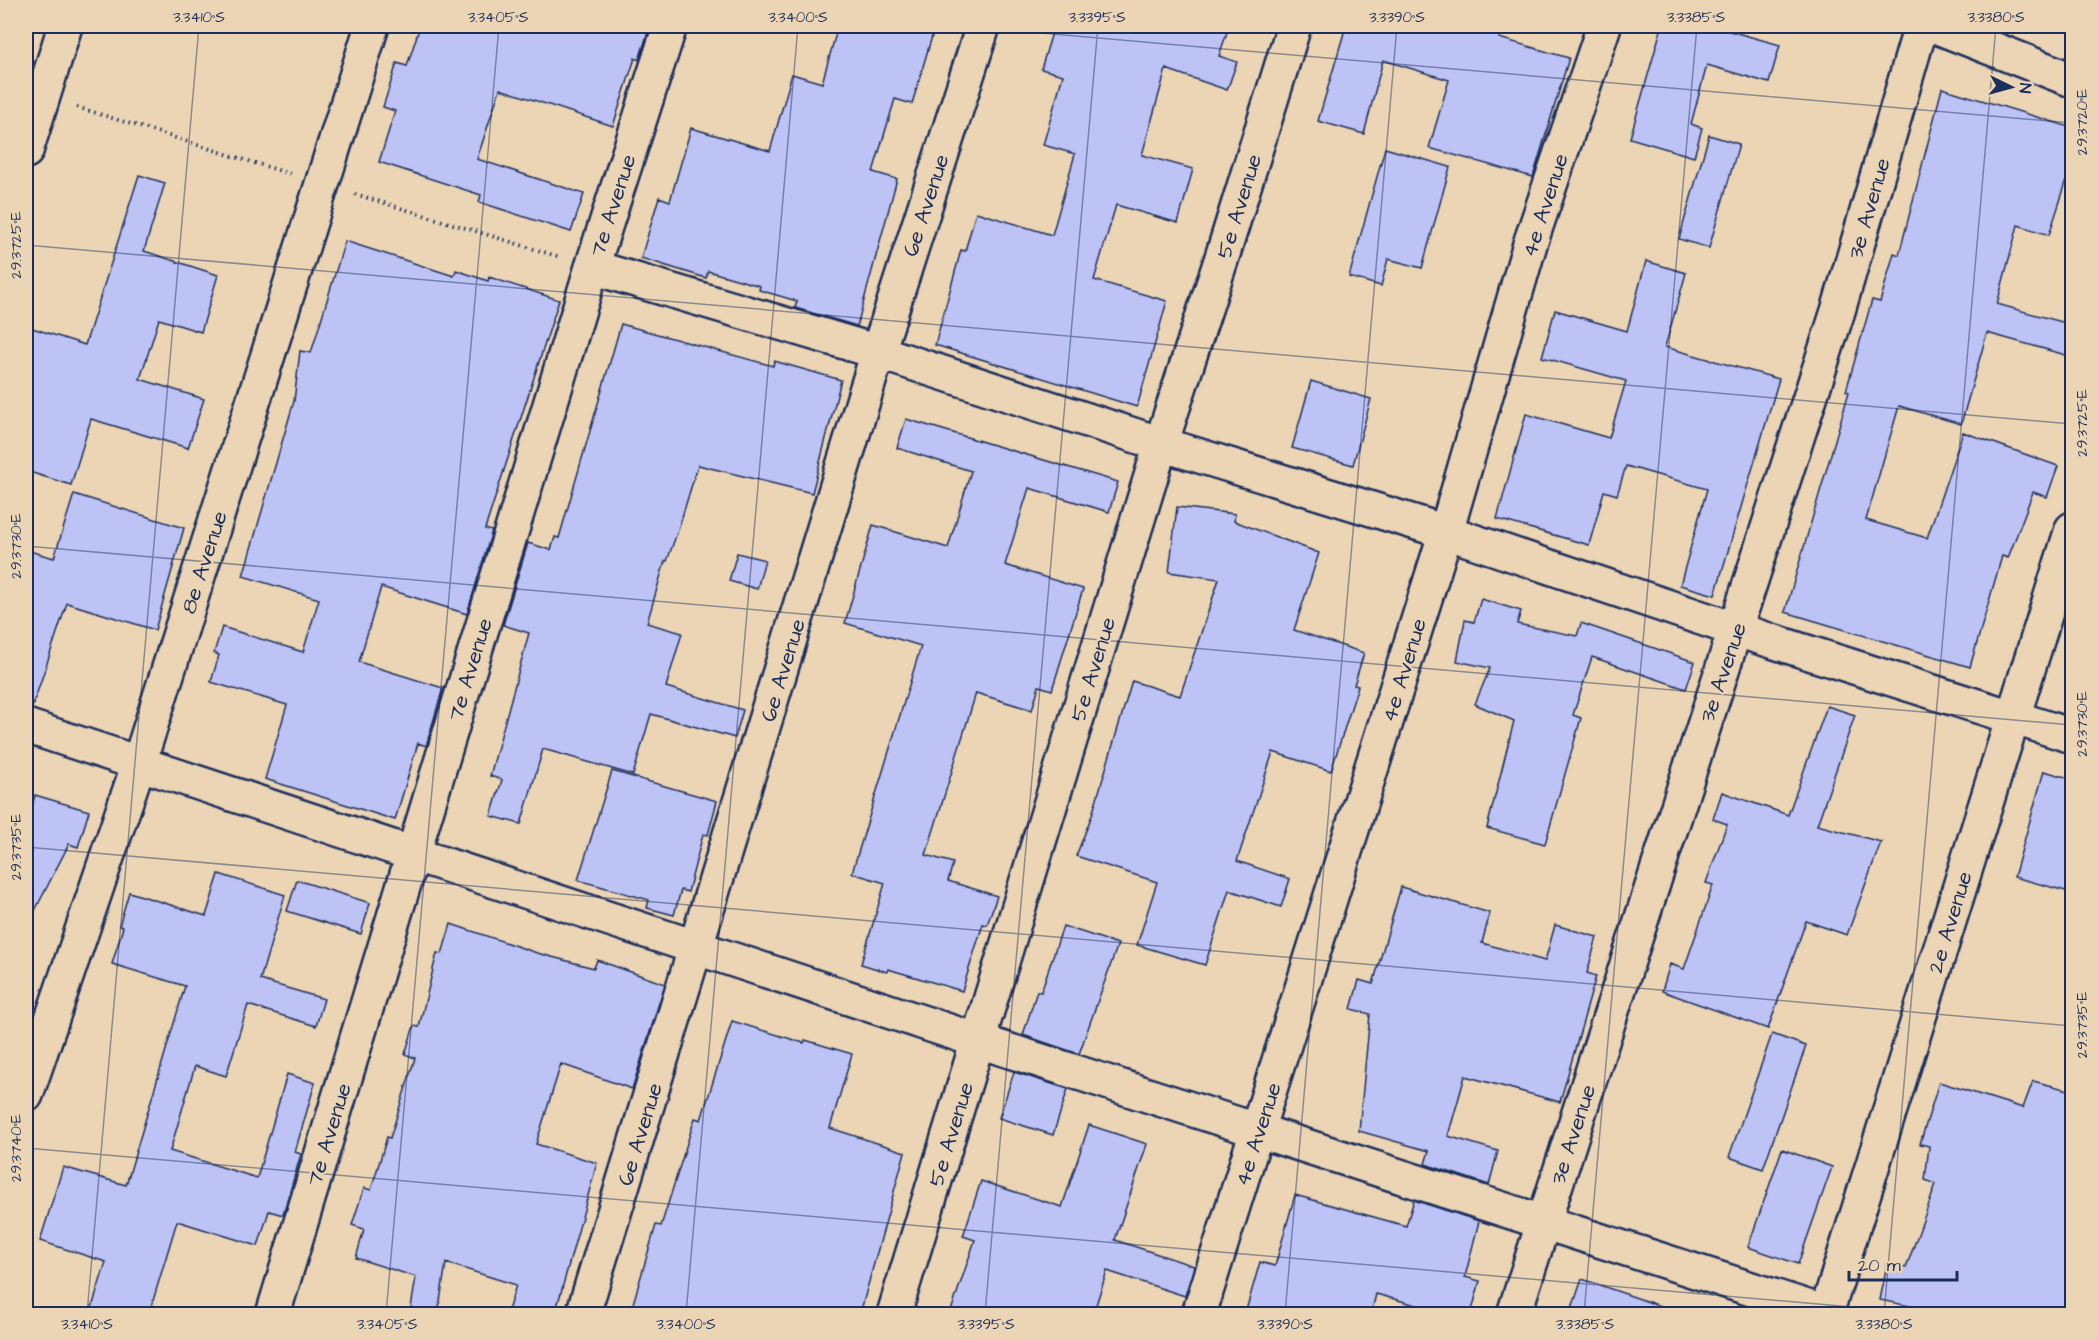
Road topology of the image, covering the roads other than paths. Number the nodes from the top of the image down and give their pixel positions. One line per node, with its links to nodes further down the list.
1 (65, 26): 10 (street)
2 (372, 26): 20 (street, 8e Avenue)
3 (670, 26): 11 (street, 7e Avenue)
4 (983, 26): 12 (street, 6e Avenue)
5 (1294, 26): 13 (street, 5e Avenue)
6 (1604, 26): 15 (street, 4e Avenue)
7 (1921, 26): 16 (street, 3e Avenue)
8 (1935, 26): 9 (street)
9 (2073, 80)
10 (26, 151)
11 (592, 267): 12 (street); 21 (street, 7e Avenue)
12 (878, 352): 13 (street); 22 (street, 6e Avenue)
13 (1161, 444): 15 (street); 23 (street, 5e Avenue)
14 (2073, 529): 17 (street, 2e Avenue)
15 (1446, 532): 16 (street); 25 (street, 4e Avenue)
16 (1737, 630): 17 (street); 26 (street, 3e Avenue)
17 (2013, 718): 19 (street); 32 (street, 2e Avenue)
18 (26, 726): 20 (street)
19 (2073, 736)
20 (139, 763): 21 (street); 24 (street, 8e Avenue)
21 (412, 855): 22 (street); 27 (street, 7e Avenue)
22 (697, 948): 23 (street); 28 (street, 6e Avenue)
23 (979, 1041): 25 (street); 29 (street, 5e Avenue)
24 (26, 1095)
25 (1259, 1129): 26 (street); 30 (street, 4e Avenue)
26 (1543, 1224): 31 (street, 3e Avenue); 32 (street)
27 (273, 1314)
28 (583, 1314)
29 (894, 1314)
30 (1199, 1314)
31 (1514, 1314)
32 (1827, 1314)

